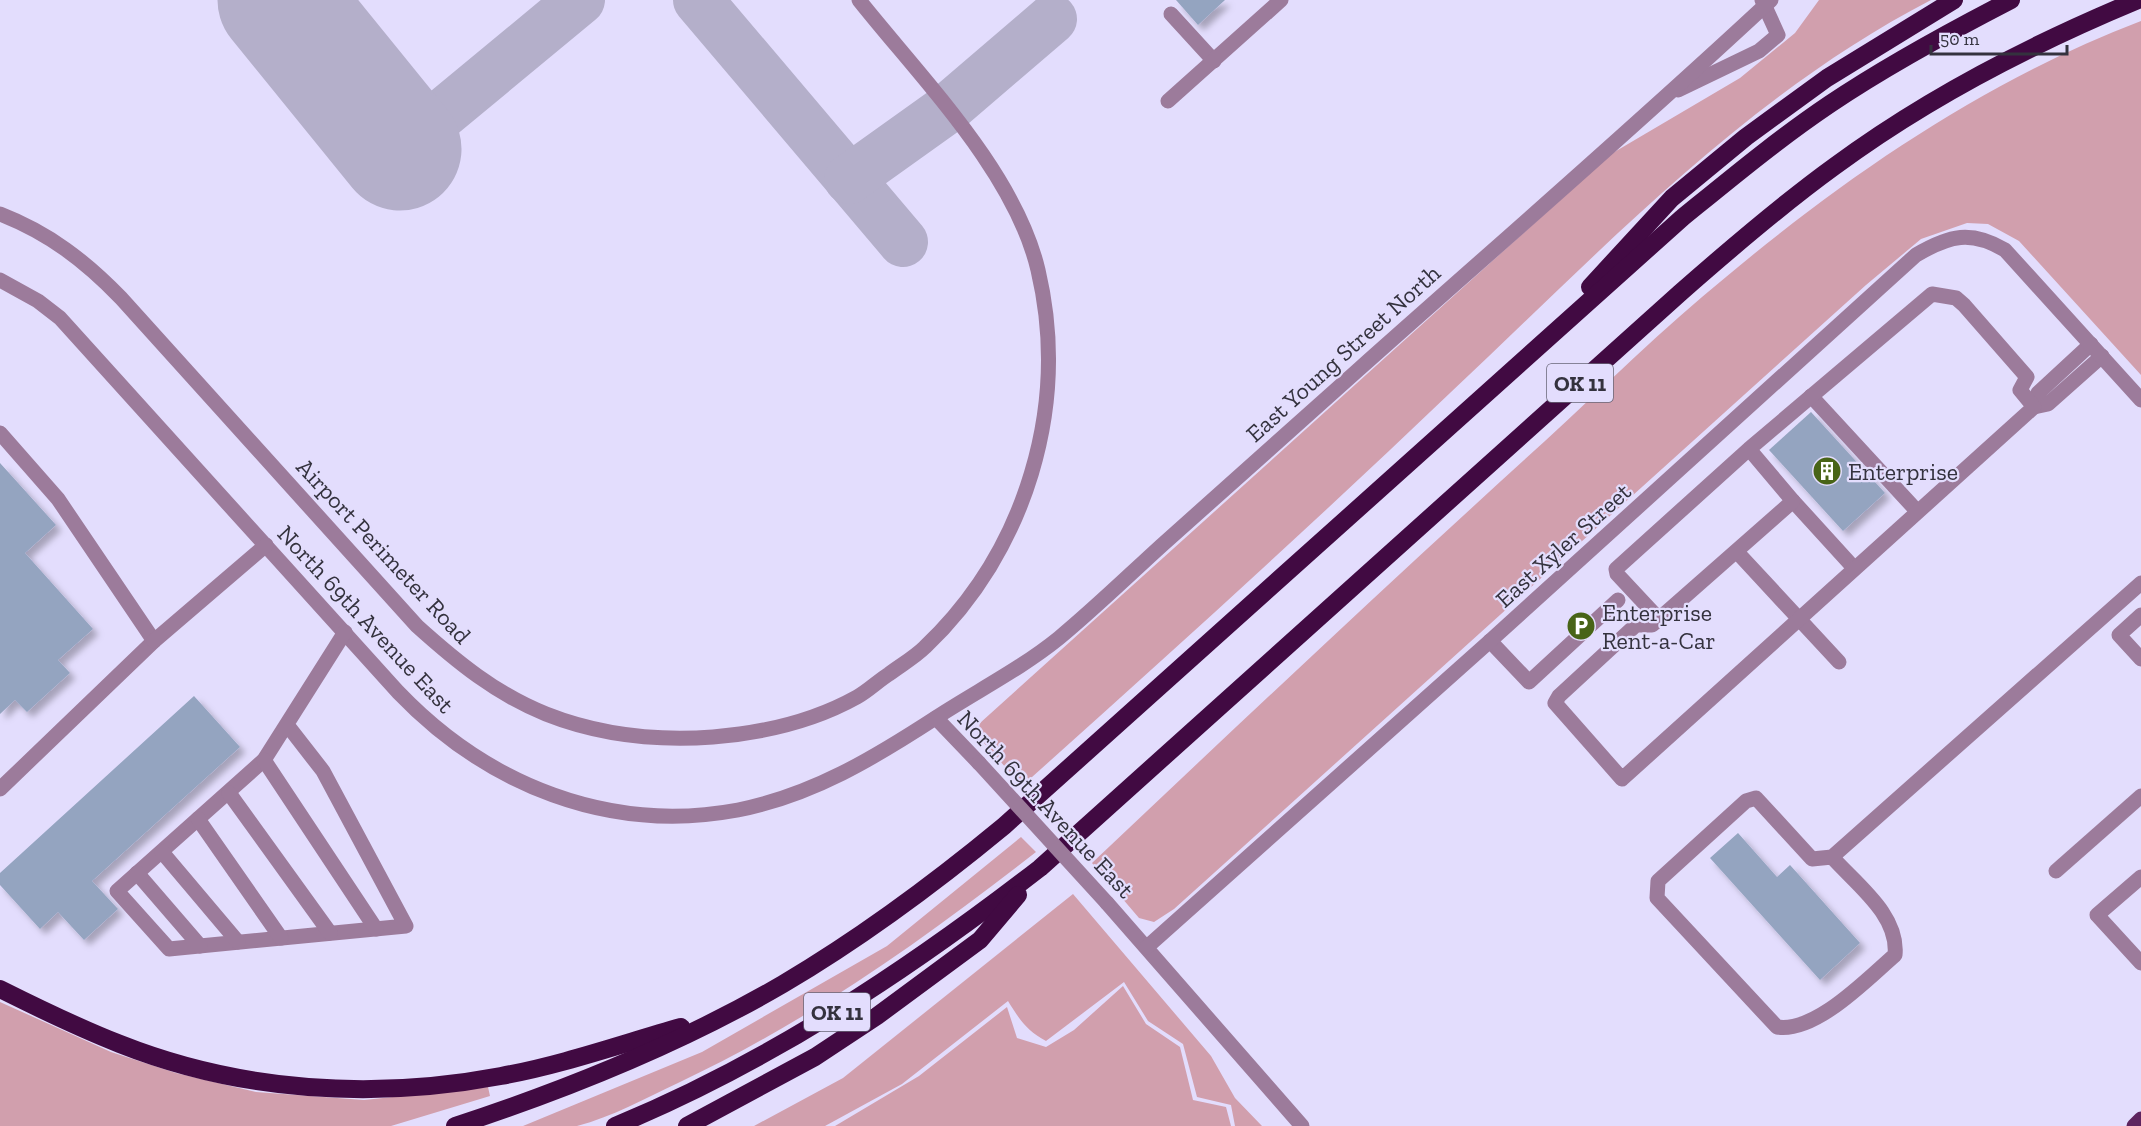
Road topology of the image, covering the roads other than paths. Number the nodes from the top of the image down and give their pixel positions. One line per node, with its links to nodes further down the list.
1 (859, 0): 11 (street, Airport Perimeter Road)
2 (1281, 0): 8 (street)
3 (1954, 0): 14 (highway)
4 (2012, 0): 14 (highway, OK 11)
5 (2138, 0): 45 (highway, OK 11)
6 (1766, 2): 9 (street, East Young Street North); 9 (street)
7 (1171, 14): 8 (street)
8 (1214, 61): 10 (street)
9 (1662, 98): 36 (street, East Young Street North)
10 (1168, 101)
11 (0, 214)
12 (0, 280): 23 (street, North 69th Avenue East)
13 (2097, 350): 15 (street, East Xyler Street); 18 (street); 33 (street, East Xyler Street)
14 (1511, 371): 57 (highway, OK 11)
15 (2135, 382): 17 (street, East Xyler Street)
16 (1811, 396): 18 (street); 20 (street); 22 (street)
17 (2141, 400)
18 (2034, 407): 22 (street)
19 (0, 433): 32 (street)
20 (1749, 449): 21 (street); 29 (street)
21 (1793, 501): 24 (street); 25 (street)
22 (1917, 511): 25 (street)
23 (266, 544): 31 (street, North 69th Avenue East); 32 (street)
24 (1737, 552): 29 (street); 30 (street)
25 (1854, 568): 30 (street)
26 (2141, 583): 44 (street)
27 (1618, 600): 33 (street)
28 (2141, 615): 34 (street)
29 (1659, 619): 30 (street)
30 (1798, 619): 35 (street)
31 (345, 632): 36 (street, North 69th Avenue East); 37 (street)
32 (154, 641): 39 (street)
33 (1490, 641): 54 (street, East Xyler Street)
34 (2141, 659)
35 (1839, 662)
36 (936, 718): 54 (street, North 69th Avenue East, bridge)
37 (288, 726): 38 (street); 49 (street)
38 (264, 760): 40 (street); 49 (street)
39 (0, 789)
40 (229, 792): 42 (street); 50 (street)
41 (2141, 796): 46 (street)
42 (198, 819): 43 (street); 51 (street)
43 (162, 852): 47 (street); 52 (street)
44 (1832, 857): 44 (street)
45 (1040, 868): 60 (highway, OK 11); 61 (highway)
46 (2056, 871)
47 (137, 873): 53 (street); 53 (street)
48 (2141, 877): 55 (street)
49 (376, 929): 50 (street)
50 (330, 933): 51 (street)
51 (281, 938): 52 (street)
52 (238, 942): 53 (street)
53 (200, 946)
54 (1147, 947): 62 (street, North 69th Avenue East)
55 (2141, 963)
56 (0, 989): 57 (highway)
57 (726, 1015): 59 (highway, OK 11)
58 (2141, 1119): 63 (main road)
59 (455, 1126)
60 (615, 1126)
61 (687, 1126)
62 (1302, 1126)
63 (2134, 1126)

